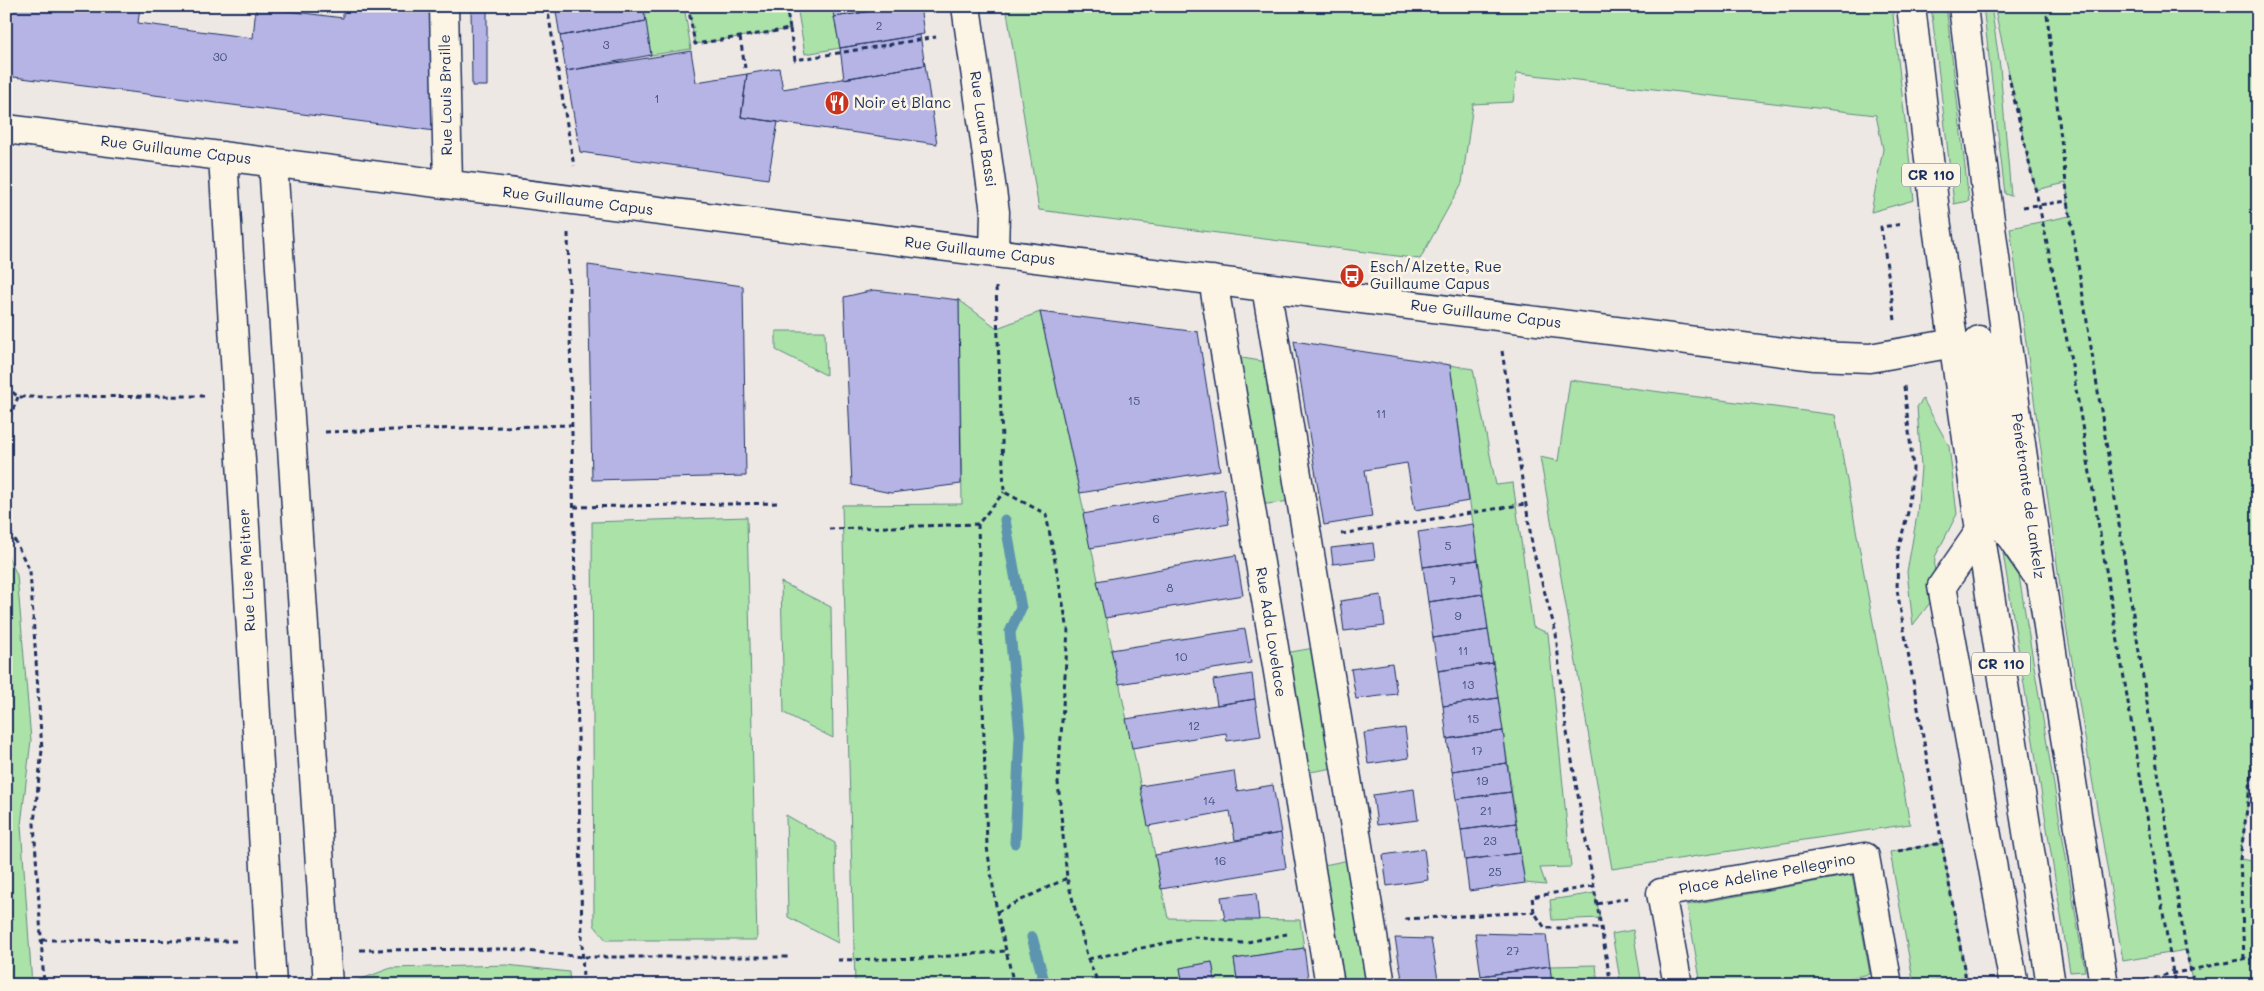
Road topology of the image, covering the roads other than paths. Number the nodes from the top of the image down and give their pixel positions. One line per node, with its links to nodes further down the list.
1 (444, 6): 8 (street, Rue Louis Braille)
2 (1911, 6): 12 (street, Pénétrante de Lankelz / CR 110)
3 (1963, 6): 12 (street, Pénétrante de Lankelz / CR 110)
4 (968, 19): 9 (street, Rue Laura Bassi)
5 (6, 129): 6 (street, Rue Guillaume Capus)
6 (223, 156): 7 (street, Rue Guillaume Capus); 14 (street, Rue Lise Meitner)
7 (273, 163): 8 (street, Rue Guillaume Capus); 15 (street)
8 (448, 184): 9 (street, Rue Guillaume Capus)
9 (994, 253): 10 (street, Rue Guillaume Capus)
10 (1213, 280): 11 (street, Rue Guillaume Capus); 16 (street, Rue Ada Lovelace)
11 (1266, 287): 12 (street, Rue Guillaume Capus); 17 (street)
12 (1979, 340): 13 (street, Pénétrante de Lankelz / CR 110); 22 (street, Pénétrante de Lankelz / CR 110)
13 (1980, 531): 20 (street); 21 (street, Pénétrante de Lankelz / CR 110)
14 (272, 985)
15 (328, 985)
16 (1330, 985)
17 (1381, 985)
18 (1678, 985): 19 (street, Place Adeline Pellegrino)
19 (1888, 985)
20 (2014, 985)
21 (2051, 985)
22 (2104, 985)

